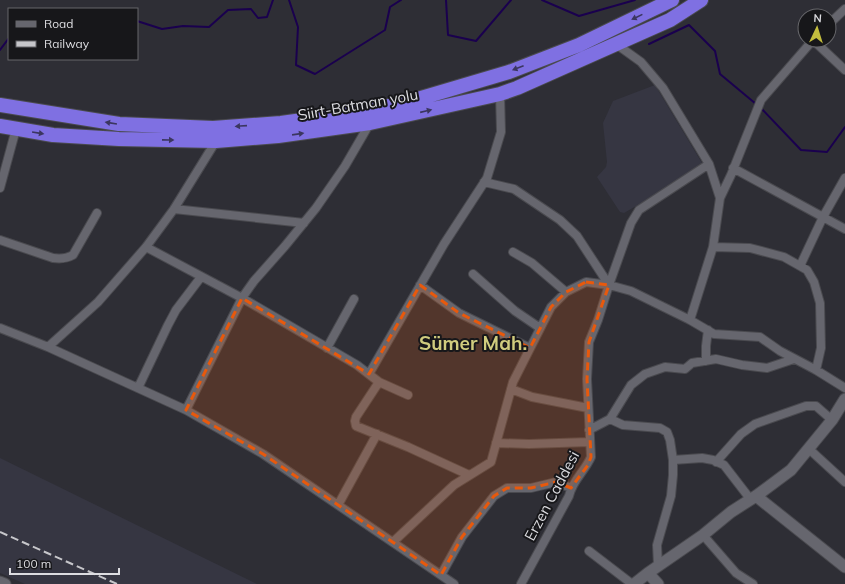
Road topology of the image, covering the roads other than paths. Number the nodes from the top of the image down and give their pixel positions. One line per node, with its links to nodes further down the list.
1 (701, 0): 5 (highway, Siirt-Batman yolu)
2 (662, 2): 10 (highway, Siirt-Batman yolu, one-way to 10)
3 (845, 9): 4 (street)
4 (837, 16)
5 (616, 44): 9 (highway, Siirt-Batman yolu); 15 (street)
6 (806, 48): 16 (street)
7 (822, 48): 8 (street)
8 (845, 70)
9 (500, 94): 11 (highway, Siirt-Batman yolu, one-way to 9); 18 (street)
10 (0, 105)
11 (370, 124): 14 (highway, Siirt-Batman yolu, one-way to 11); 24 (street)
12 (0, 126): 13 (highway, Siirt-Batman yolu)
13 (16, 129): 14 (highway, Siirt-Batman yolu, one-way to 14); 19 (street)
14 (216, 141): 21 (street)
15 (709, 164): 20 (street); 34 (street, Erzen Caddesi)
16 (733, 168): 20 (street); 23 (street)
17 (845, 178): 23 (street)
18 (484, 182): 33 (street); 34 (street)
19 (0, 188)
20 (720, 198): 28 (street)
21 (174, 209): 24 (street); 27 (street)
22 (97, 213): 26 (street)
23 (823, 217): 25 (street); 30 (street)
24 (304, 223): 36 (street)
25 (845, 229)
26 (0, 240)
27 (146, 247): 32 (street); 42 (street)
28 (713, 247): 30 (street); 38 (street)
29 (513, 252): 35 (street)
30 (800, 266): 47 (street)
31 (473, 274): 40 (street)
32 (201, 277): 36 (street); 50 (street)
33 (420, 285): 44 (street); 48 (street)
34 (609, 285): 35 (street); 38 (street); 55 (street, Erzen Caddesi)
35 (566, 292): 40 (street)
36 (242, 298): 43 (street); 57 (street)
37 (354, 299): 43 (street)
38 (690, 320): 41 (street)
39 (0, 328): 42 (street)
40 (540, 328): 44 (street)
41 (708, 330): 45 (street); 46 (street)
42 (48, 346): 50 (street)
43 (327, 348): 48 (street)
44 (530, 348): 52 (street)
45 (794, 359): 46 (street); 47 (street)
46 (706, 360): 58 (street)
47 (816, 370): 51 (street)
48 (369, 374): 49 (street)
49 (379, 382): 53 (street); 61 (street)
50 (138, 388): 57 (street)
51 (845, 388)
52 (511, 389): 55 (street); 63 (street)
53 (408, 395)
54 (845, 399): 59 (main road)
55 (588, 408): 60 (street, Erzen Caddesi)
56 (845, 408): 59 (main road)
57 (186, 410): 71 (street)
58 (610, 420): 60 (street); 65 (street)
59 (832, 420): 64 (main road); 66 (street)
60 (589, 430): 62 (street, Erzen Caddesi)
61 (377, 434): 67 (street); 71 (street)
62 (589, 442): 63 (street); 69 (street, Erzen Caddesi)
63 (496, 443): 67 (street)
64 (809, 449): 68 (street); 70 (main road)
65 (673, 460): 66 (street); 75 (street)
66 (716, 462): 70 (street)
67 (469, 475): 73 (street)
68 (845, 482)
69 (571, 488): 78 (street); 82 (street, Erzen Caddesi)
70 (753, 498): 72 (main road); 76 (main road)
71 (338, 504): 73 (street)
72 (703, 535): 75 (main road); 85 (street)
73 (393, 542): 78 (street)
74 (589, 550): 83 (street)
75 (658, 566): 77 (main road)
76 (845, 567)
77 (648, 572): 83 (main road); 84 (main road)
78 (441, 575): 81 (street)
79 (0, 582): 80 (main road)
80 (5, 584)
81 (454, 584)
82 (521, 584)
83 (633, 584)
84 (658, 584)
85 (753, 584)

